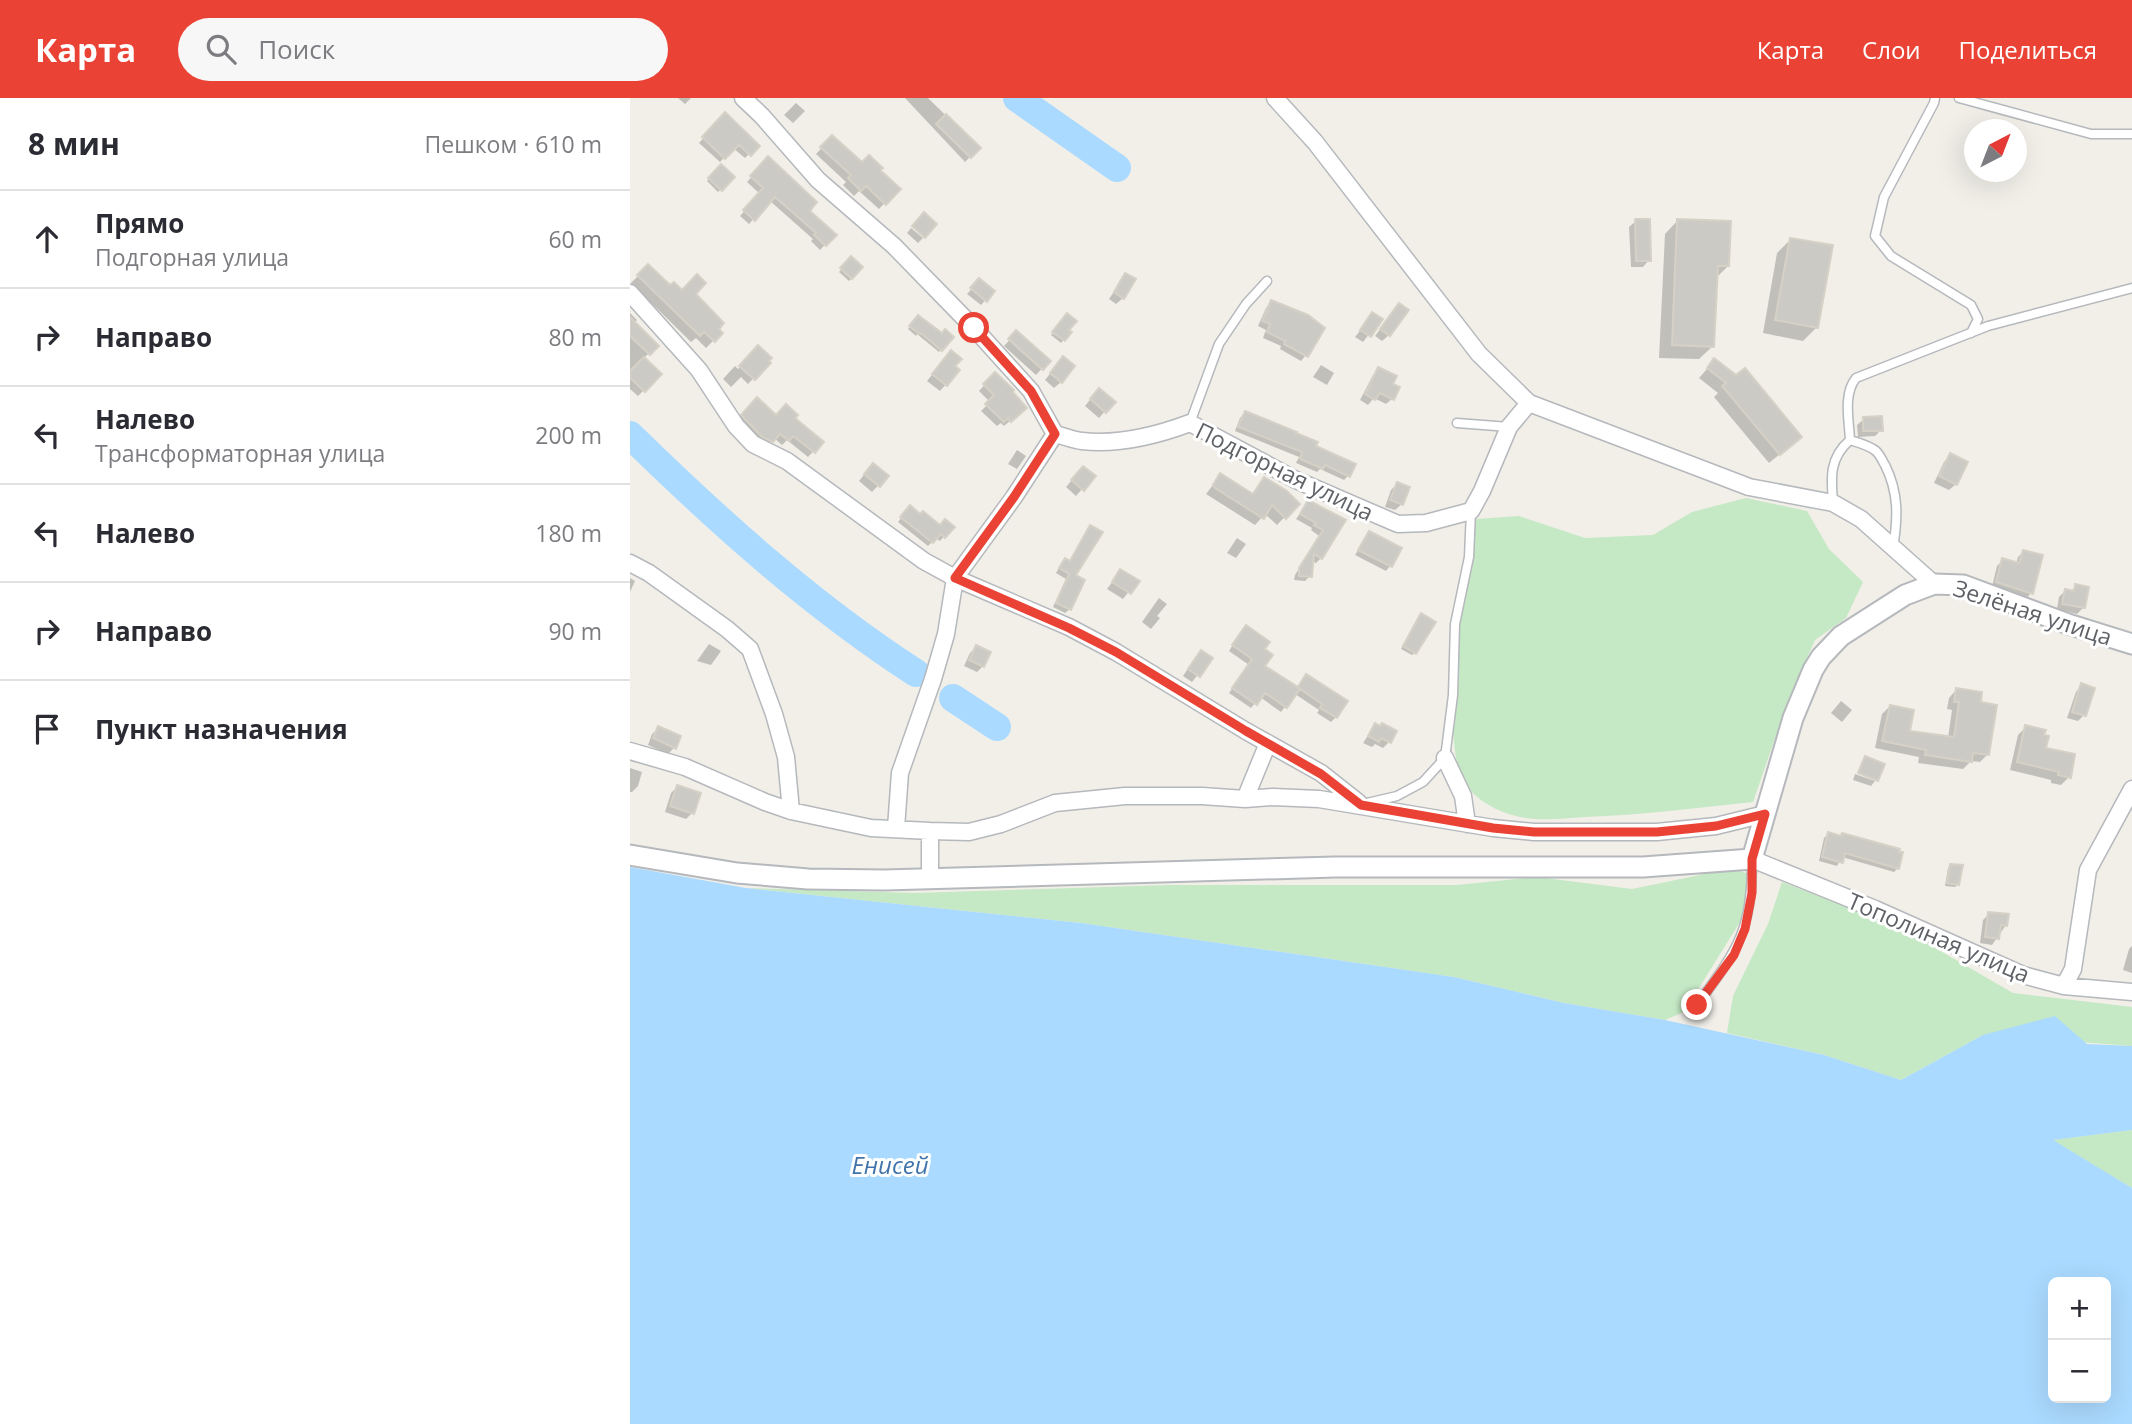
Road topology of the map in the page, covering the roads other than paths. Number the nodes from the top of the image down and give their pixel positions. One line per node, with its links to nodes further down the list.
1 (743, 98): 14 (street)
2 (1275, 98): 10 (street)
3 (1935, 98): 9 (lane)
4 (1959, 98): 5 (lane)
5 (2132, 134)
6 (1267, 281): 11 (lane)
7 (2130, 290): 9 (lane)
8 (630, 293): 20 (street)
9 (1971, 332): 15 (lane)
10 (1529, 403): 13 (street); 16 (street)
11 (1190, 423): 14 (street, Подгорная улица); 17 (street, Подгорная улица)
12 (1457, 423): 13 (lane)
13 (1509, 427): 17 (street)
14 (1055, 434): 20 (street)
15 (1850, 440): 16 (lane); 18 (lane)
16 (1833, 503): 18 (street)
17 (1471, 511): 25 (lane)
18 (1893, 548): 21 (street)
19 (630, 563): 29 (street)
20 (955, 578): 23 (street); 32 (street)
21 (1934, 584): 22 (street, Зелёная улица); 30 (street)
22 (2132, 643)
23 (1268, 743): 27 (street); 28 (street)
24 (630, 751): 29 (street)
25 (1445, 758): 28 (lane); 31 (street)
26 (2132, 789): 37 (street)
27 (1245, 799): 28 (street); 33 (street)
28 (1361, 805): 31 (street)
29 (791, 811): 32 (street)
30 (1765, 814): 31 (street); 35 (street)
31 (1467, 824)
32 (896, 828): 33 (street)
33 (930, 831): 36 (street)
34 (630, 855): 36 (street)
35 (1752, 859): 36 (street); 37 (street, Тополиная улица); 39 (lane)
36 (930, 879)
37 (2064, 986): 38 (street, Тополиная улица)
38 (2132, 992)
39 (1697, 1005)

